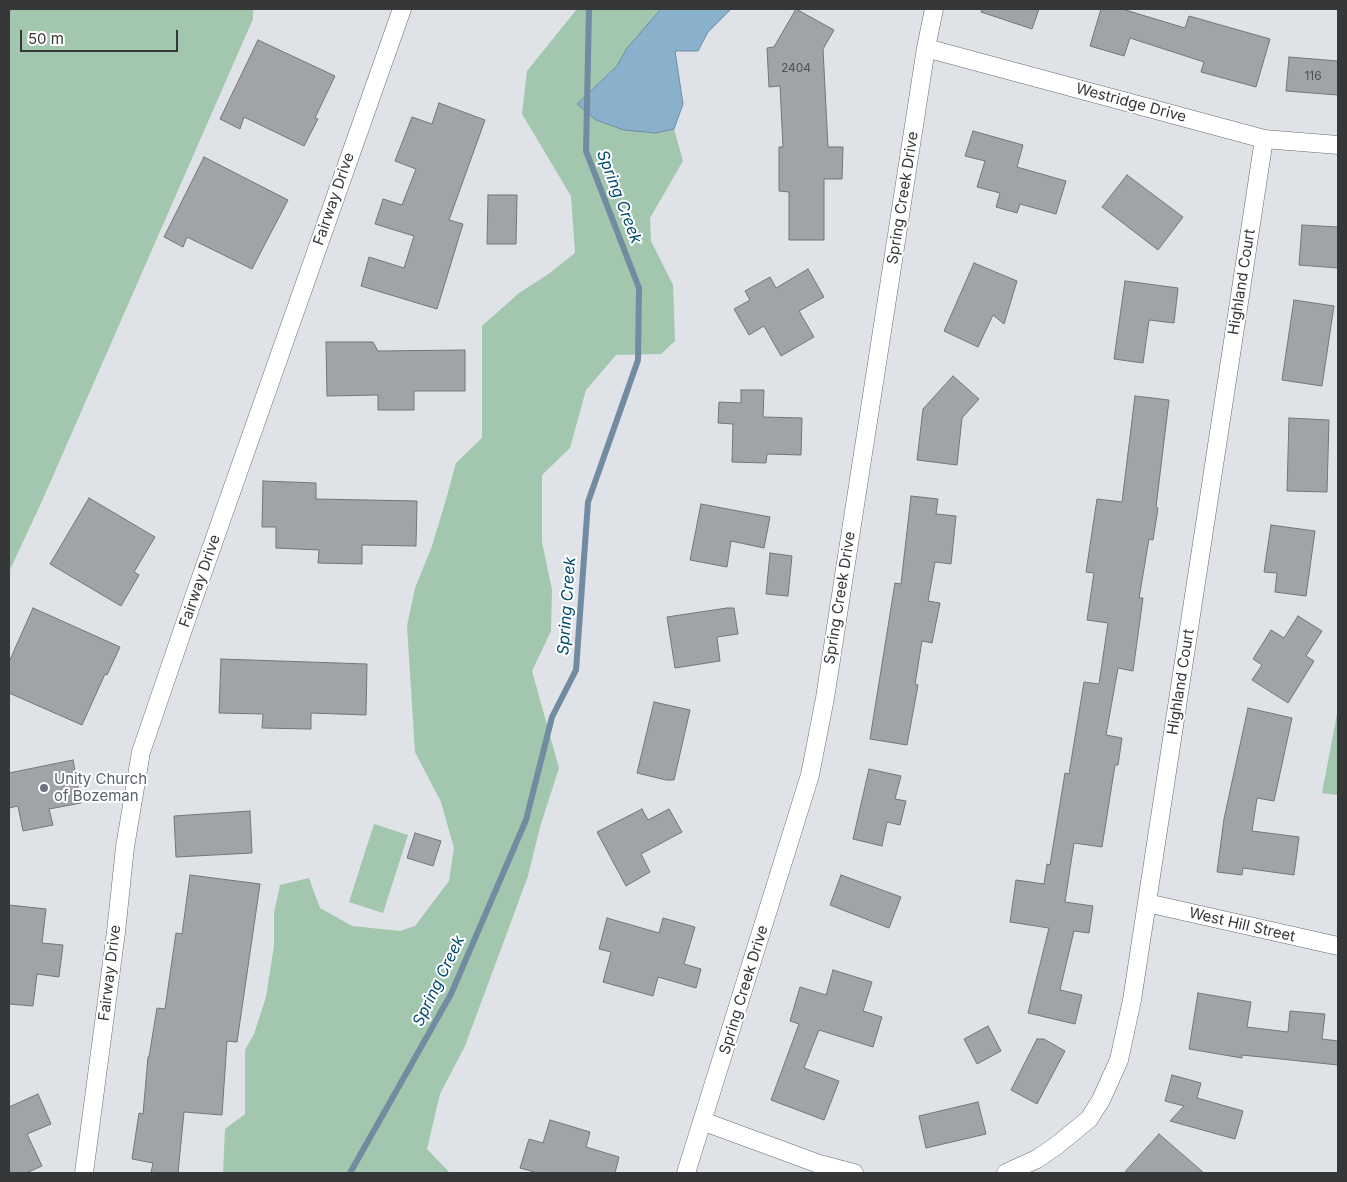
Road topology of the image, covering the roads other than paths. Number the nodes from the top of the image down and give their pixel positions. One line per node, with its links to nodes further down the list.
1 (402, 9): 9 (street, Fairway Drive)
2 (934, 9): 3 (street, Spring Creek Drive)
3 (926, 48): 4 (street, Westridge Drive); 8 (street, Spring Creek Drive)
4 (1264, 139): 5 (street, Westridge Drive); 6 (street, Highland Court)
5 (1338, 145)
6 (1147, 904): 7 (street, West Hill Street); 12 (street, Highland Court)
7 (1338, 946)
8 (702, 1121): 10 (street, Spring Creek Drive); 11 (street)
9 (84, 1173)
10 (686, 1173)
11 (854, 1173)
12 (1006, 1173)

